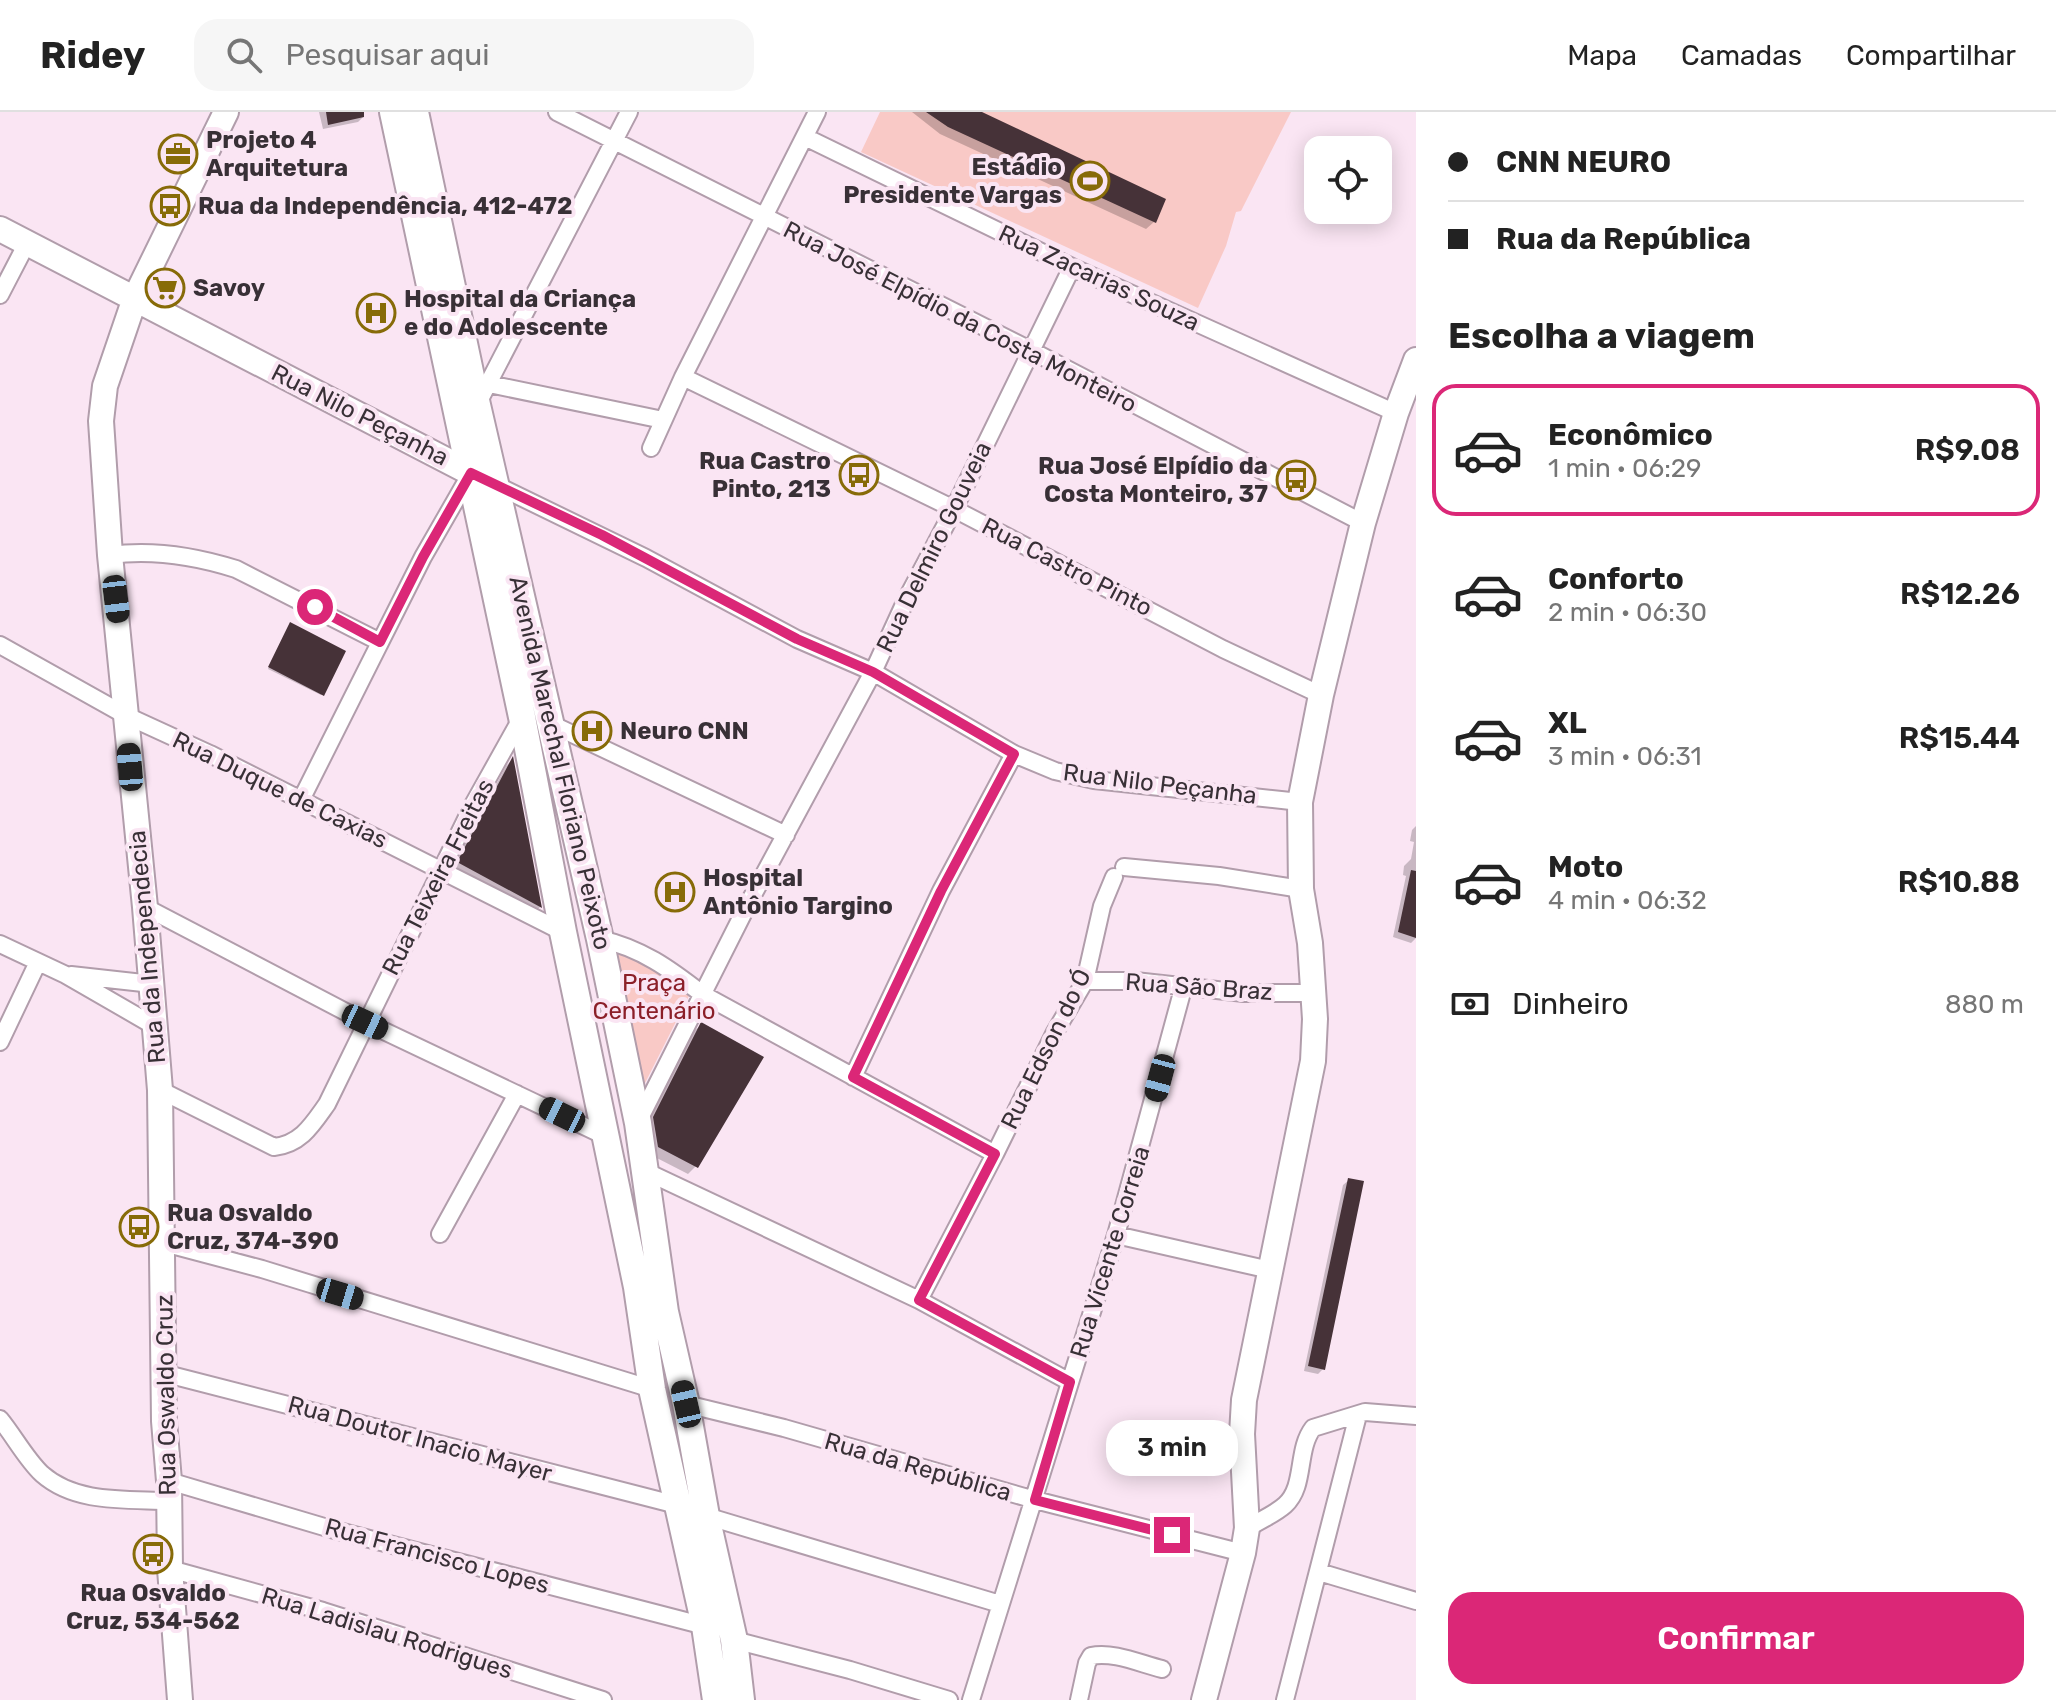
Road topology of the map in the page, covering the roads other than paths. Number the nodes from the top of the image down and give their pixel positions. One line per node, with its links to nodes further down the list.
1 (226, 112): 14 (street, Rua da Independecia)
2 (393, 112): 22 (main road, Avenida Marechal Floriano Peixoto)
3 (415, 112): 18 (main road, Avenida Marechal Floriano Peixoto)
4 (557, 112): 8 (street, Rua José Elpídio da Costa Monteiro)
5 (629, 112): 8 (street)
6 (817, 112): 7 (street)
7 (805, 137): 9 (street); 12 (street, Rua Zacarias Souza)
8 (614, 141): 9 (street, Rua José Elpídio da Costa Monteiro); 18 (street)
9 (763, 217): 15 (street, Rua José Elpídio da Costa Monteiro); 17 (street)
10 (0, 229): 11 (street, Rua Nilo Peçanha)
11 (27, 243): 13 (street); 14 (street, Rua Nilo Peçanha)
12 (1072, 267): 15 (street, Rua Delmiro Gouveia); 19 (street, Rua Zacarias Souza)
13 (0, 295)
14 (135, 298): 22 (street, Rua Nilo Peçanha); 26 (street, Rua da Independecia)
15 (1032, 351): 24 (street, Rua Delmiro Gouveia); 25 (street, Rua José Elpídio da Costa Monteiro)
16 (1416, 360): 19 (street)
17 (683, 377): 20 (street); 24 (street, Rua Castro Pinto)
18 (483, 394): 20 (street); 23 (main road, Avenida Marechal Floriano Peixoto)
19 (1396, 413): 25 (street)
20 (663, 420): 21 (street)
21 (651, 448)
22 (471, 473): 23 (main road, Rua Nilo Peçanha); 27 (street); 32 (main road, Avenida Marechal Floriano Peixoto)
23 (498, 486): 29 (street, Rua Nilo Peçanha); 33 (main road, Avenida Marechal Floriano Peixoto)
24 (954, 509): 29 (street, Rua Delmiro Gouveia); 30 (street, Rua Castro Pinto)
25 (1363, 523): 30 (street)
26 (110, 555): 27 (street); 31 (street, Rua da Independecia)
27 (380, 642): 35 (street)
28 (1, 648): 31 (street, Rua Duque de Caxias)
29 (873, 672): 34 (street, Rua Nilo Peçanha); 37 (street, Rua Delmiro Gouveia)
30 (1321, 695): 36 (street)
31 (125, 715): 35 (street, Rua Duque de Caxias); 40 (street, Rua da Independecia)
32 (522, 717): 38 (street, Rua Teixeira Freitas); 41 (main road, Avenida Marechal Floriano Peixoto)
33 (549, 723): 37 (street); 42 (main road, Avenida Marechal Floriano Peixoto)
34 (1014, 754): 36 (street, Rua Nilo Peçanha); 54 (street)
35 (301, 800): 38 (street, Rua Duque de Caxias)
36 (1300, 802): 39 (street)
37 (786, 835): 50 (street, Rua Delmiro Gouveia)
38 (441, 870): 41 (street, Rua Duque de Caxias); 51 (street, Rua Teixeira Freitas)
39 (1301, 889): 46 (street, Rua Edson do Ó); 49 (street)
40 (145, 907): 47 (street, Rua da Independecia); 51 (street)
41 (563, 932): 58 (main road, Avenida Marechal Floriano Peixoto)
42 (600, 939): 50 (street); 57 (main road, Avenida Marechal Floriano Peixoto)
43 (0, 944): 44 (street)
44 (38, 962): 45 (street); 53 (street)
45 (66, 975): 47 (street); 52 (street)
46 (1085, 981): 48 (street, Rua São Braz); 59 (street, Rua Edson do Ó)
47 (152, 984): 52 (street, Rua da Independecia)
48 (1184, 985): 49 (street, Rua São Braz); 62 (street, Rua Vicente Correia)
49 (1314, 993): 64 (street)
50 (702, 994): 54 (street); 57 (street, Rua Delmiro Gouveia)
51 (365, 1022): 55 (street, Rua Teixeira Freitas); 56 (street)
52 (156, 1027): 55 (street, Rua da Independecia)
53 (0, 1042)
54 (853, 1077): 59 (street)
55 (160, 1090): 63 (street, Rua Oswaldo Cruz)
56 (517, 1094): 58 (street); 61 (street)
57 (638, 1123): 60 (main road, Avenida Marechal Floriano Peixoto)
58 (607, 1137): 68 (main road, Avenida Marechal Floriano Peixoto)
59 (995, 1154): 65 (street, Rua Edson do Ó)
60 (645, 1171): 65 (street); 69 (main road, Avenida Marechal Floriano Peixoto)
61 (440, 1234)
62 (1116, 1235): 64 (street); 67 (street, Rua Vicente Correia)
63 (164, 1243): 66 (street, Rua Oswaldo Cruz); 68 (street)
64 (1270, 1270): 77 (street)
65 (919, 1300): 67 (street)
66 (163, 1373): 73 (street, Rua Oswaldo Cruz); 75 (street, Rua Doutor Inacio Mayer)
67 (1070, 1382): 74 (street, Rua Vicente Correia)
68 (652, 1389): 75 (main road, Avenida Marechal Floriano Peixoto)
69 (686, 1404): 74 (street, Rua da República); 76 (main road, Avenida Marechal Floriano Peixoto)
70 (1358, 1415): 71 (street); 77 (street); 80 (street)
71 (1416, 1416)
72 (1, 1424): 73 (street, Rua Francisco Lopes)
73 (169, 1491): 79 (street, Rua Oswaldo Cruz); 83 (street, Rua Francisco Lopes)
74 (1035, 1500): 78 (street, Rua da República); 82 (street, Rua Vicente Correia)
75 (677, 1505): 83 (main road, Avenida Marechal Floriano Peixoto)
76 (706, 1516): 82 (street); 84 (main road, Avenida Marechal Floriano Peixoto)
77 (1247, 1528): 78 (street)
78 (1243, 1553): 94 (street)
79 (170, 1569): 86 (street, Rua Ladislau Rodrigues); 87 (street, Rua Oswaldo Cruz)
80 (1319, 1572): 81 (street); 95 (street)
81 (1416, 1601)
82 (1000, 1604): 92 (street, Rua Vicente Correia)
83 (705, 1626): 89 (main road, Avenida Marechal Floriano Peixoto)
84 (734, 1640): 90 (main road, Avenida Marechal Floriano Peixoto); 91 (street)
85 (1162, 1669): 93 (street)
86 (560, 1693): 88 (street, Rua Ladislau Rodrigues)
87 (180, 1700)
88 (603, 1700)
89 (716, 1700)
90 (741, 1700)
91 (949, 1700)
92 (971, 1700)
93 (1079, 1700)
94 (1204, 1700)
95 (1285, 1700)

